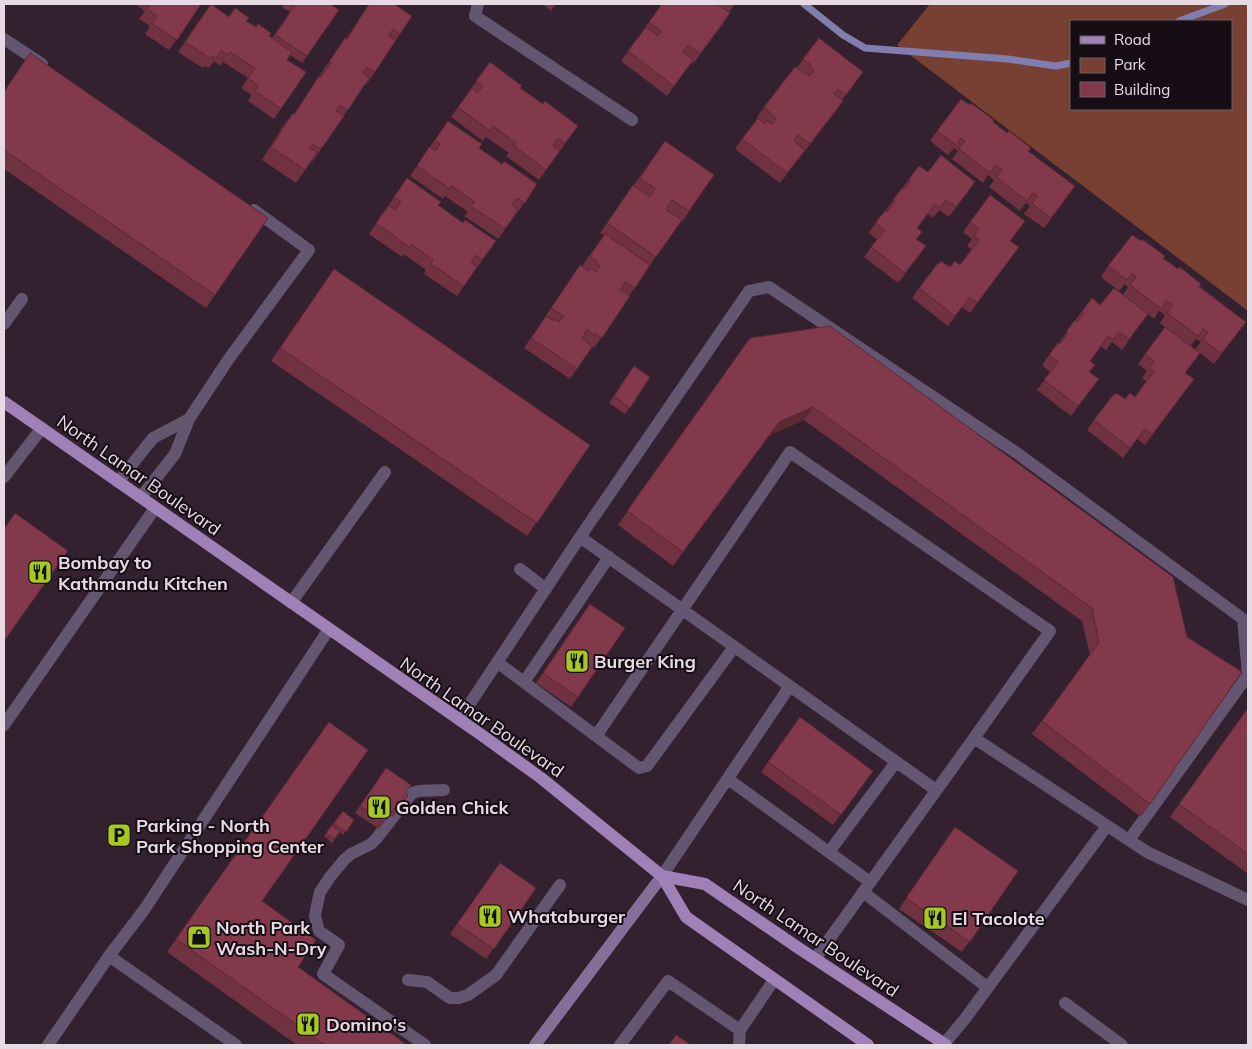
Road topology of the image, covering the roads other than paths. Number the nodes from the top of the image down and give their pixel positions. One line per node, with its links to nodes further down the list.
1 (478, 4): 4 (lane)
2 (4, 38): 3 (lane)
3 (52, 72)
4 (632, 120)
5 (247, 205): 9 (lane)
6 (22, 299): 7 (lane)
7 (4, 324)
8 (4, 402): 10 (main road, North Lamar Boulevard)
9 (190, 419): 13 (lane); 14 (lane)
10 (42, 428): 12 (lane); 13 (main road, North Lamar Boulevard)
11 (385, 472): 20 (lane)
12 (4, 477)
13 (118, 482): 14 (main road, North Lamar Boulevard)
14 (141, 497): 15 (main road, North Lamar Boulevard)
15 (155, 508): 20 (main road, North Lamar Boulevard); 29 (lane)
16 (580, 537): 17 (lane); 19 (lane); 25 (lane)
17 (609, 558): 21 (lane); 26 (lane)
18 (520, 569): 19 (lane)
19 (546, 589): 24 (lane)
20 (291, 603): 22 (main road, North Lamar Boulevard)
21 (683, 610): 23 (lane); 30 (lane); 31 (lane)
22 (329, 629): 28 (main road, North Lamar Boulevard); 43 (lane)
23 (734, 647): 27 (lane); 30 (lane)
24 (498, 662): 26 (lane); 28 (lane)
25 (1248, 675): 37 (lane)
26 (524, 682): 30 (lane)
27 (790, 686): 32 (lane); 33 (lane)
28 (459, 720): 39 (main road, North Lamar Boulevard)
29 (4, 725)
30 (596, 736)
31 (974, 738): 35 (lane); 36 (lane)
32 (896, 762): 35 (lane); 38 (lane)
33 (728, 779): 38 (lane); 39 (lane)
34 (444, 790): 52 (lane)
35 (936, 790): 41 (lane)
36 (1107, 826): 37 (lane); 47 (lane)
37 (1129, 840): 42 (lane)
38 (829, 852): 41 (lane)
39 (662, 876): 44 (main road, North Lamar Boulevard); 46 (main road); 53 (street)
40 (560, 885): 45 (lane)
41 (867, 887): 44 (lane); 47 (lane)
42 (1248, 900)
43 (109, 956): 50 (lane); 51 (lane)
44 (815, 959): 57 (main road, North Lamar Boulevard)
45 (408, 980)
46 (774, 980): 49 (lane); 56 (main road)
47 (987, 987): 57 (lane)
48 (1065, 1003): 58 (lane)
49 (740, 1030): 54 (lane); 55 (lane)
50 (48, 1045)
51 (236, 1045)
52 (425, 1045)
53 (535, 1045)
54 (620, 1045)
55 (739, 1045)
56 (868, 1045)
57 (945, 1045)
58 (1122, 1045)

